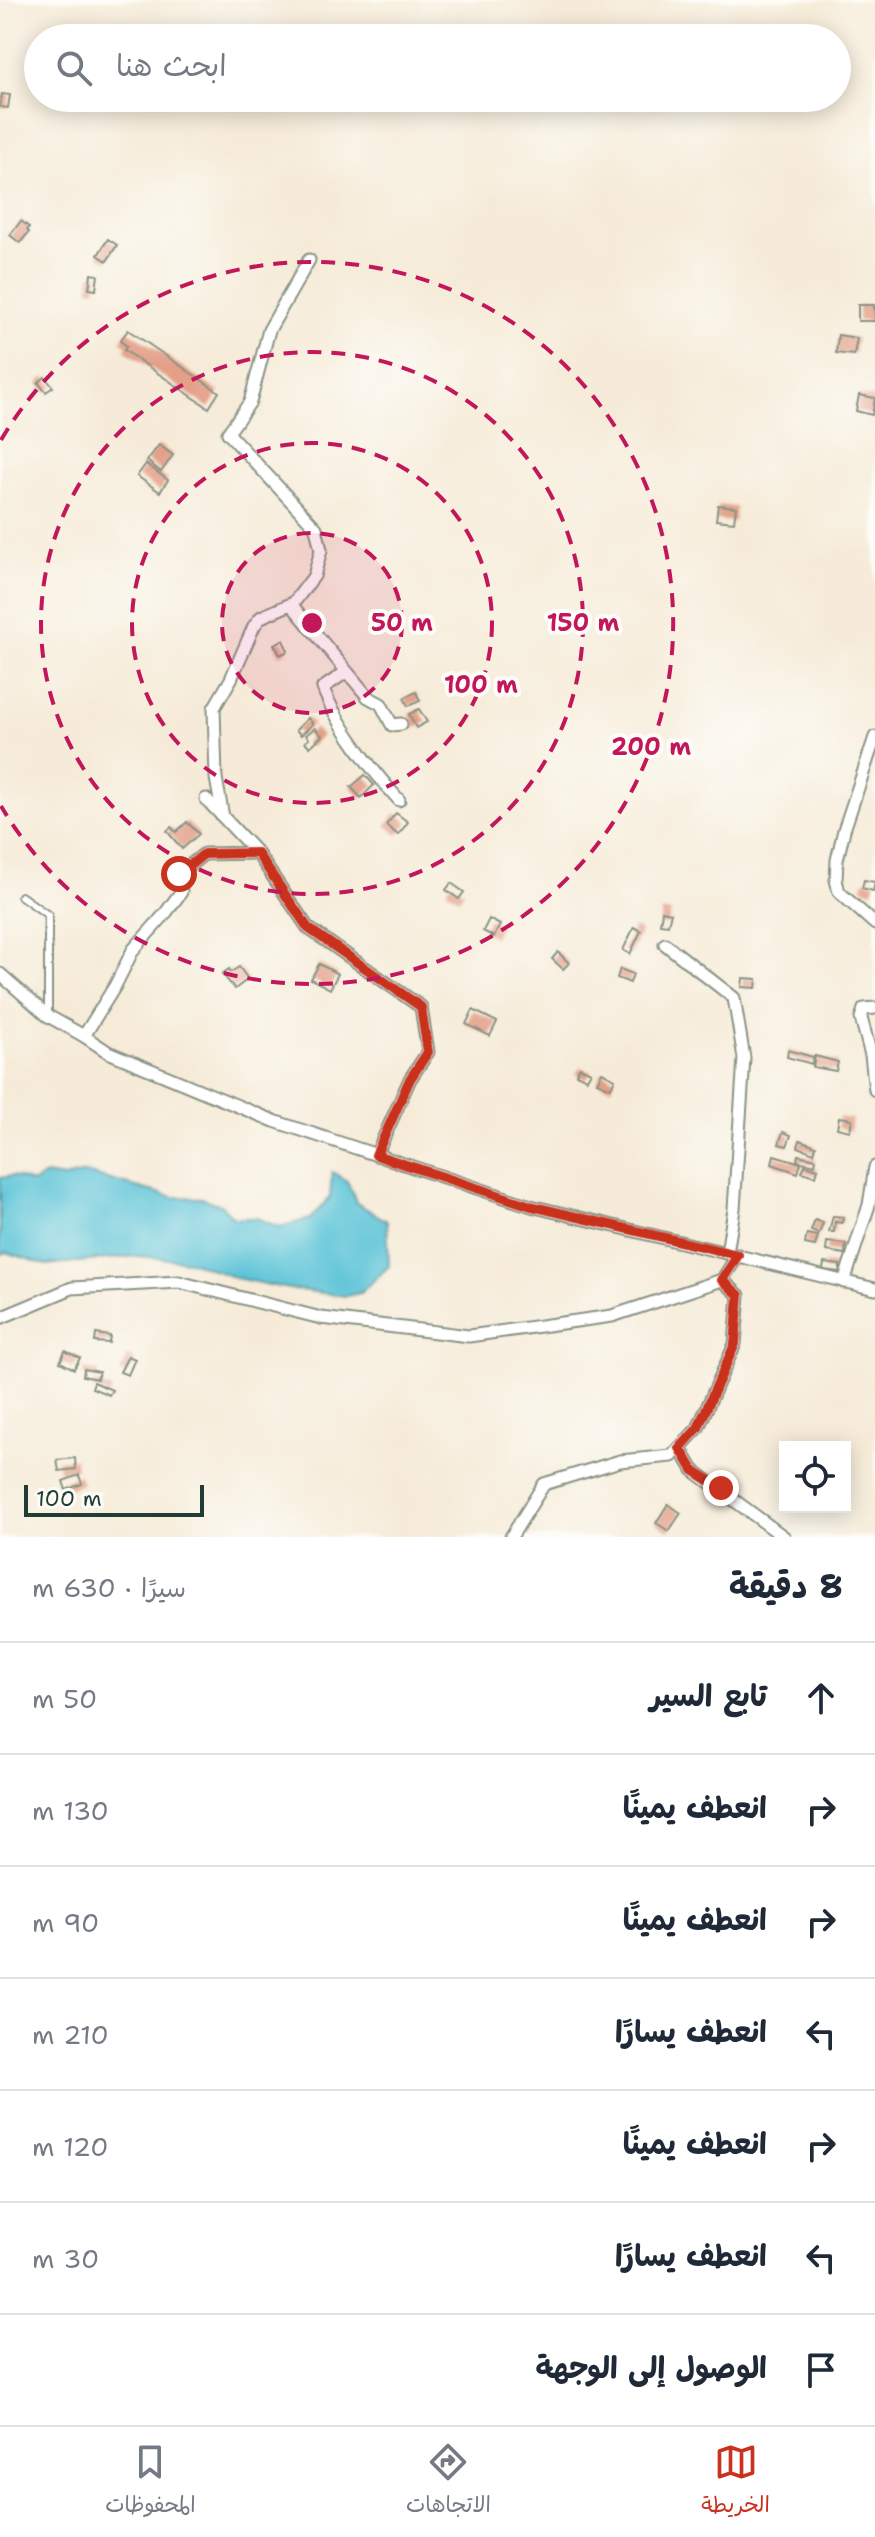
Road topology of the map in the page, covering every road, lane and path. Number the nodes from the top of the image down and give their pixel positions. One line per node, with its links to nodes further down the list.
1 (309, 260): 2 (street)
2 (292, 605): 3 (street); 8 (street)
3 (346, 672): 4 (street); 7 (street)
4 (401, 724)
5 (875, 737): 11 (street)
6 (206, 799): 8 (street)
7 (399, 800)
8 (223, 817): 9 (street)
9 (257, 853): 16 (street); 18 (street)
10 (21, 896): 15 (lane)
11 (875, 924)
12 (665, 944): 20 (street)
13 (0, 974): 15 (street)
14 (875, 1008): 17 (street)
15 (48, 1016): 16 (street)
16 (84, 1036): 18 (street)
17 (875, 1090)
18 (376, 1155): 20 (street)
19 (875, 1167): 22 (street)
20 (732, 1254): 21 (street); 22 (street)
21 (722, 1280): 24 (street); 25 (street)
22 (844, 1282): 23 (street)
23 (875, 1289)
24 (0, 1318)
25 (680, 1448): 26 (street); 27 (street)
26 (511, 1537)
27 (784, 1537)

